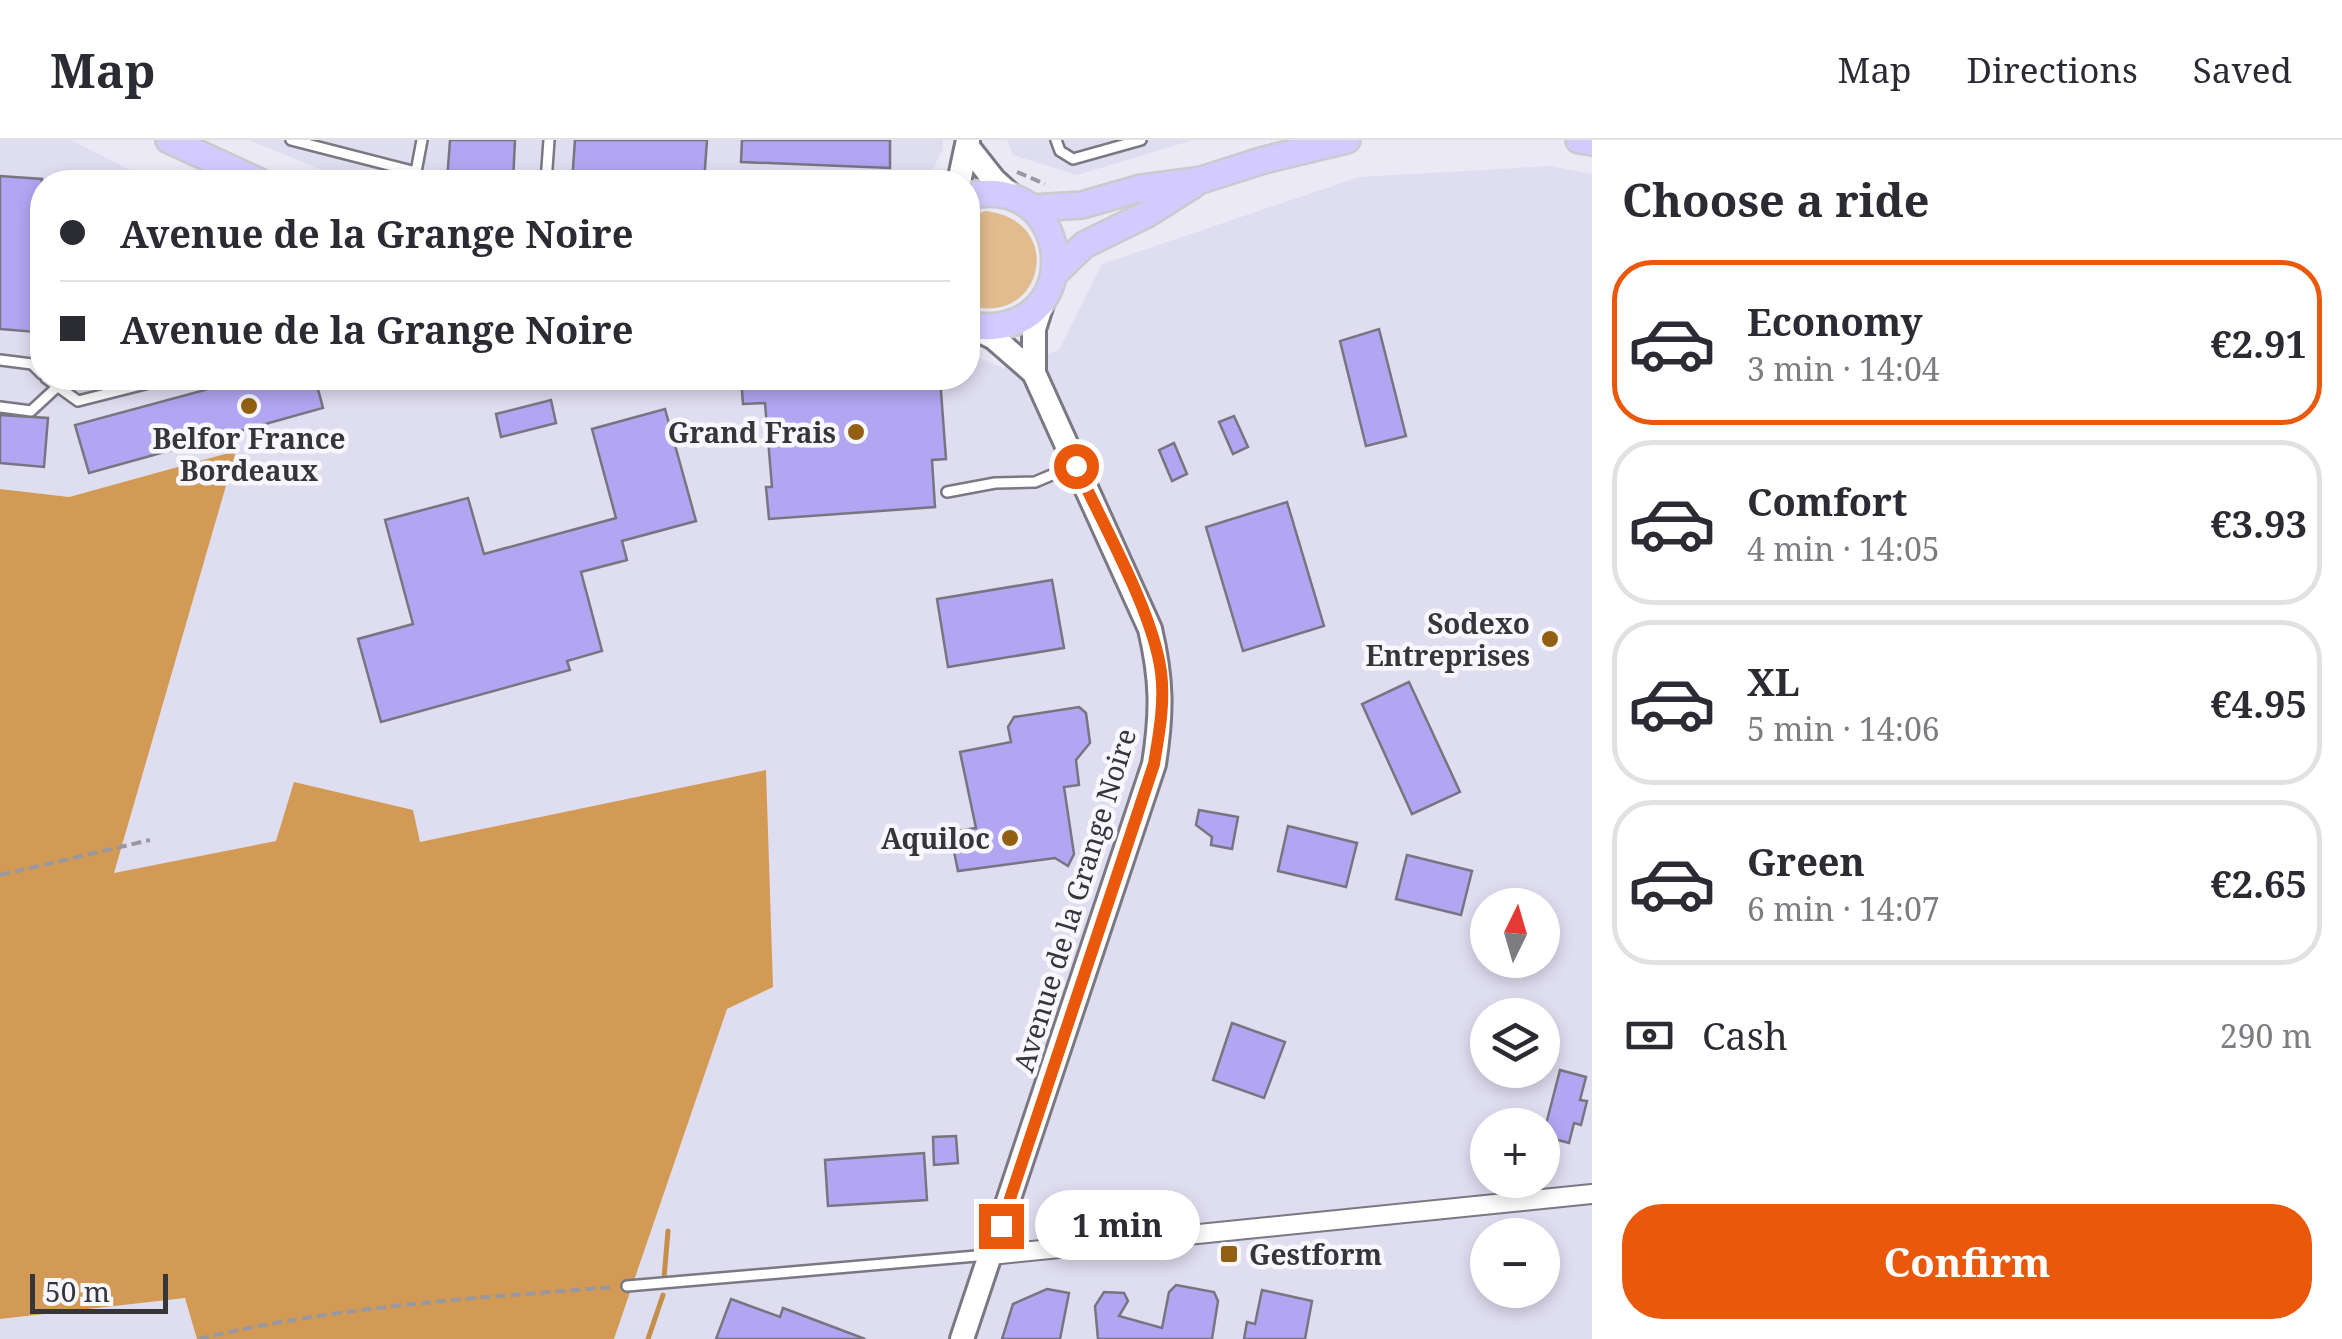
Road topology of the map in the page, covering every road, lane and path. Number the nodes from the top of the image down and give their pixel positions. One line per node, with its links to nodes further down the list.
1 (169, 140): 12 (main road)
2 (292, 140): 13 (lane)
3 (422, 140): 14 (lane)
4 (549, 140): 15 (lane)
5 (1056, 140): 6 (lane)
6 (1141, 140)
7 (1347, 140): 17 (main road)
8 (1579, 140): 9 (main road)
9 (1592, 142)
10 (968, 143): 16 (street); 20 (street)
11 (1004, 167): 18 (path)
12 (234, 170)
13 (408, 170)
14 (416, 170)
15 (547, 170)
16 (960, 170)
17 (1201, 180): 20 (main road); 21 (main road)
18 (1048, 185)
19 (980, 194): 20 (main road)
20 (1022, 202): 21 (main road)
21 (1055, 273): 22 (main road)
22 (1042, 302): 23 (main road); 27 (street, Avenue de la Grange Noire)
23 (980, 327)
24 (980, 331): 27 (street, Avenue de la Grange Noire)
25 (0, 360): 26 (lane)
26 (30, 364)
27 (1034, 373): 32 (street, Avenue de la Grange Noire)
28 (50, 390): 31 (lane)
29 (66, 390): 30 (lane)
30 (124, 390)
31 (0, 406)
32 (1076, 466): 33 (lane); 37 (street, Avenue de la Grange Noire)
33 (947, 492)
34 (150, 840): 35 (path)
35 (0, 874)
36 (1592, 1194): 37 (street)
37 (991, 1254): 38 (lane); 40 (street, Avenue de la Grange Noire)
38 (627, 1286): 39 (path)
39 (199, 1339)
40 (962, 1339)

